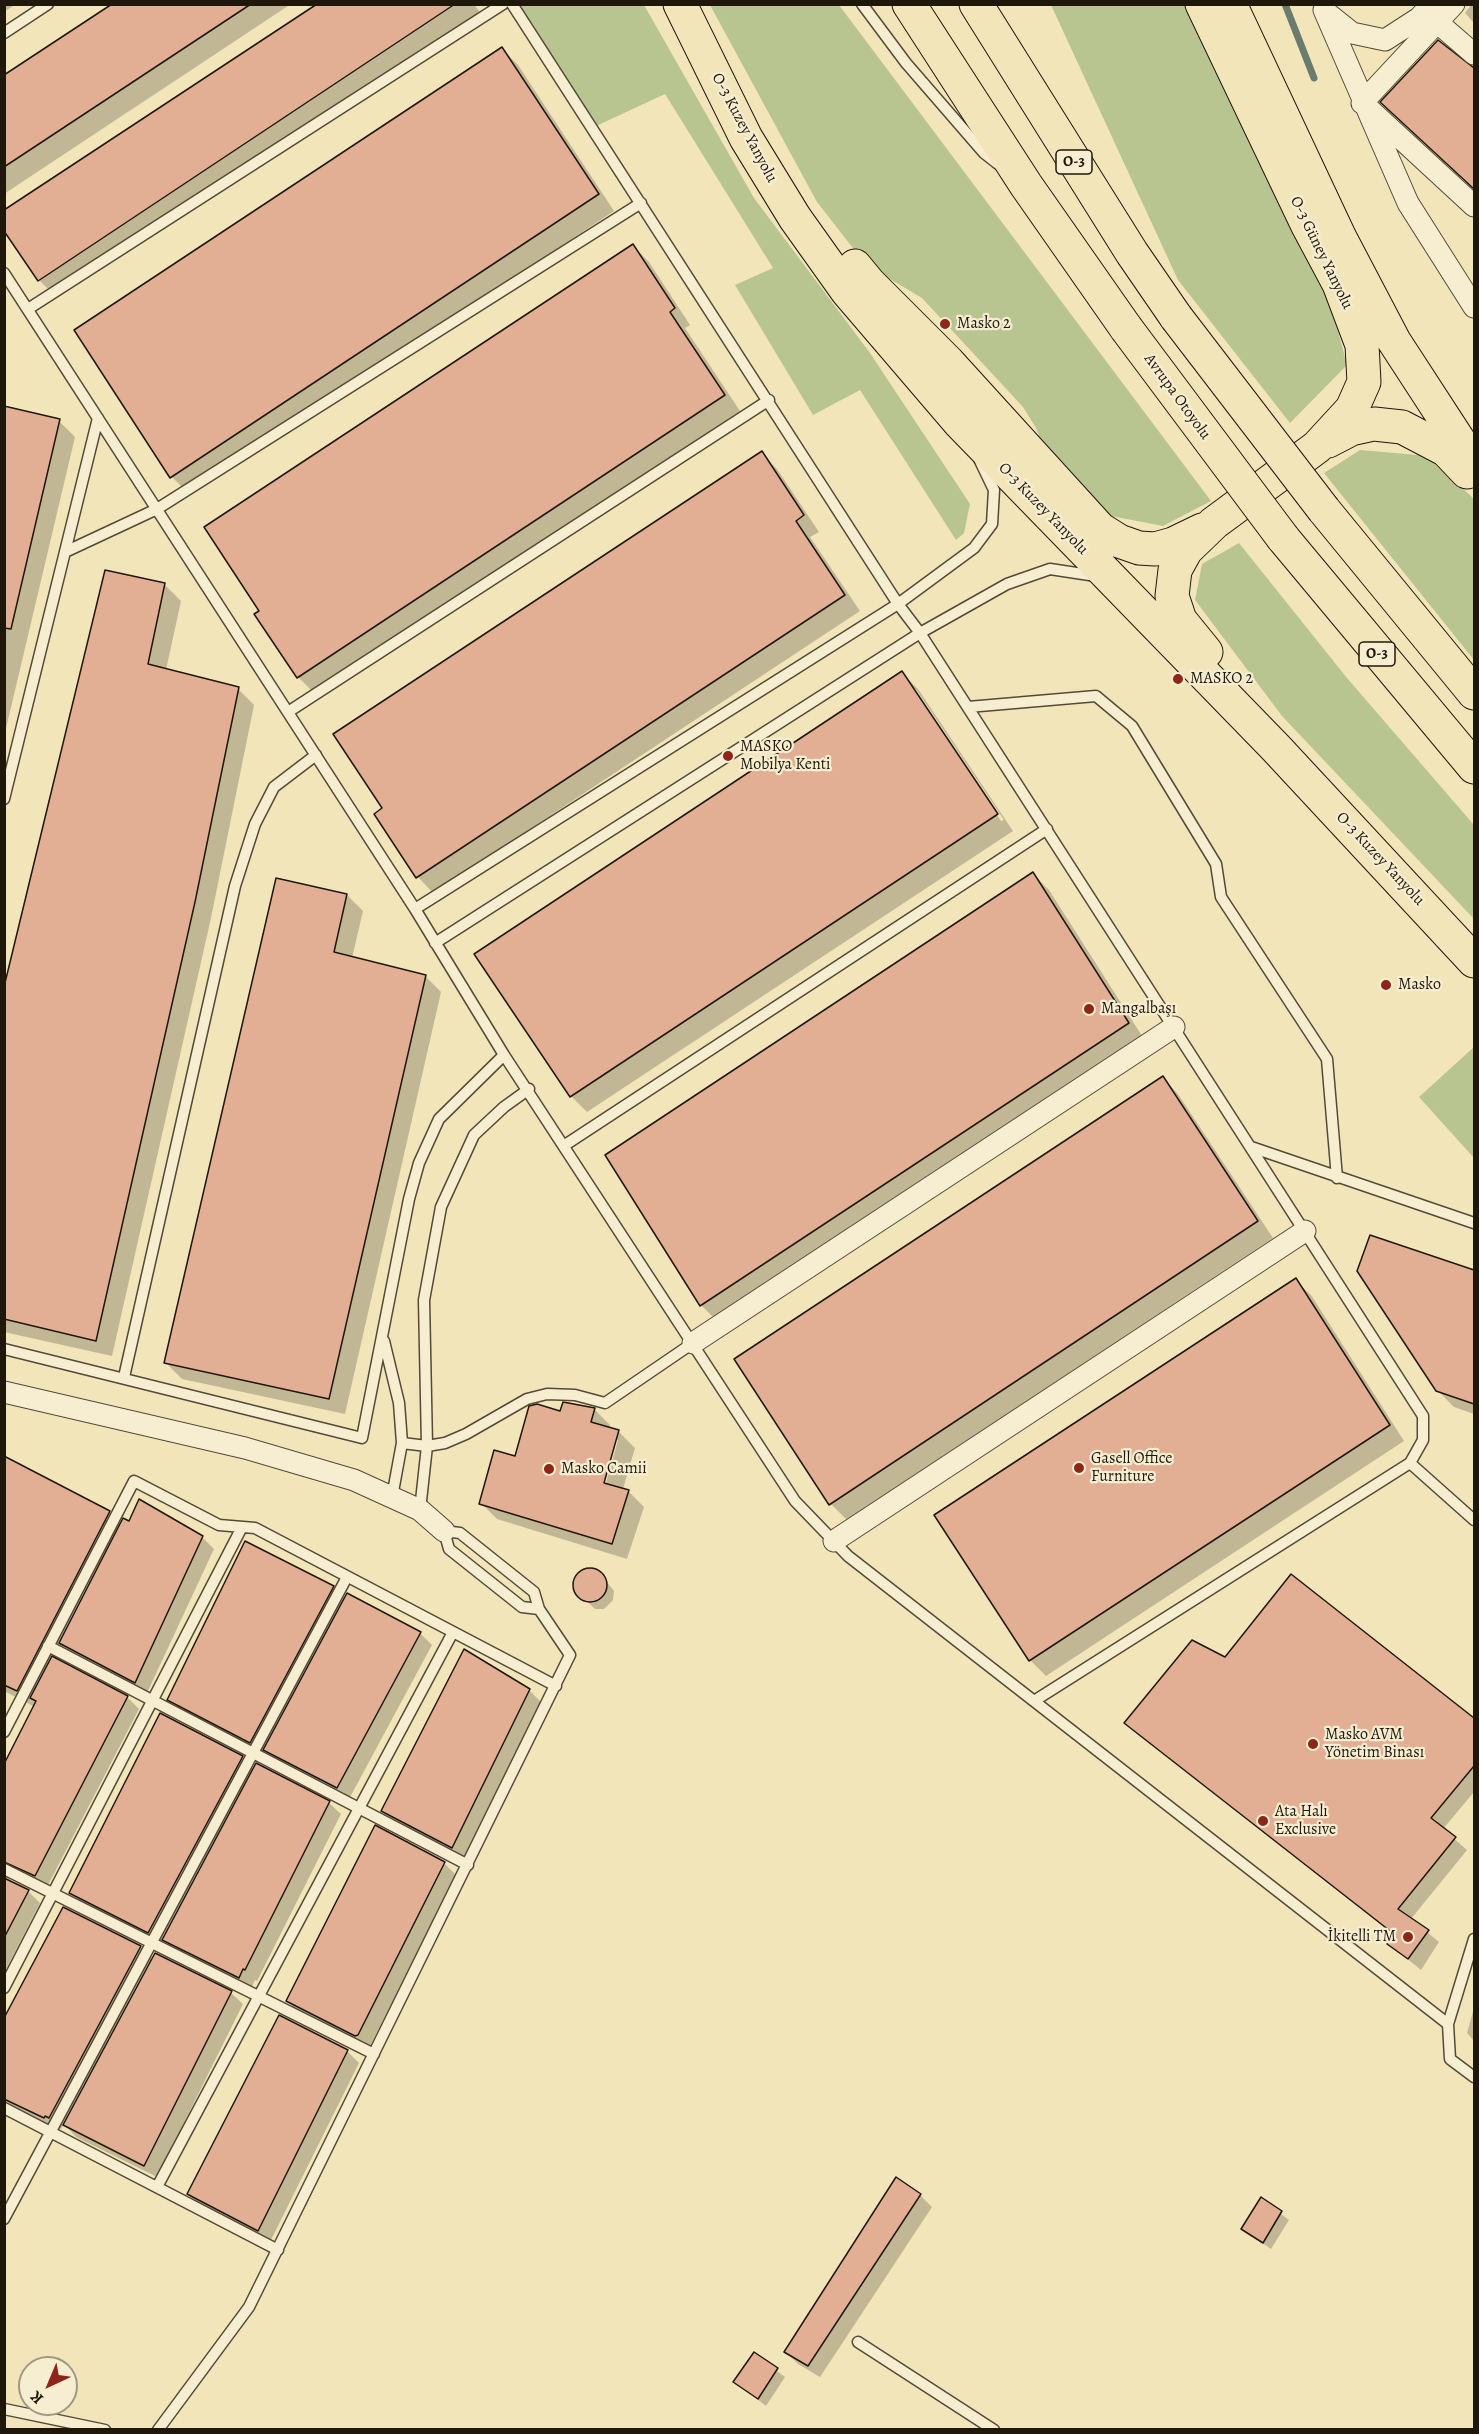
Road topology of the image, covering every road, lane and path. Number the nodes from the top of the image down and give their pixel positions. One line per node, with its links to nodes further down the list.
1 (48, 4): 14 (lane)
2 (503, 4): 22 (lane)
3 (512, 4): 18 (lane)
4 (680, 4): 25 (main road, O-3 Kuzey Yanyolu)
5 (700, 4): 30 (main road, O-3 Kuzey Yanyolu)
6 (862, 4): 17 (lane)
7 (909, 4): 17 (main road, Avrupa Otoyolu / O-3)
8 (976, 4): 35 (main road, O-3, bridge)
9 (1202, 4): 26 (main road, O-3 Güney Yanyolu)
10 (1230, 4): 27 (main road, O-3 Güney Yanyolu)
11 (1454, 4): 13 (street)
12 (1323, 8): 13 (street); 16 (street)
13 (1434, 11): 15 (street); 16 (street)
14 (4, 33)
15 (1474, 54)
16 (1362, 103): 19 (street); 21 (street)
17 (1026, 185): 40 (main road, Avrupa Otoyolu / O-3, bridge)
18 (640, 203): 23 (lane); 29 (lane)
19 (1474, 206)
20 (4, 273): 22 (lane)
21 (1474, 307)
22 (28, 309): 24 (lane)
23 (769, 400): 33 (lane); 37 (lane)
24 (98, 418): 29 (lane); 31 (lane)
25 (960, 423): 32 (main road, O-3 Kuzey Yanyolu); 33 (lane)
26 (1317, 447): 28 (main road); 30 (main road, O-3 Güney Yanyolu)
27 (1474, 464)
28 (1474, 480)
29 (157, 508): 31 (lane); 37 (lane)
30 (1214, 524): 38 (main road)
31 (65, 552): 41 (lane)
32 (1109, 578): 34 (lane); 38 (main road, O-3 Kuzey Yanyolu)
33 (898, 604): 34 (lane); 43 (lane)
34 (920, 633): 36 (lane); 44 (lane)
35 (1474, 693)
36 (968, 708): 42 (lane); 51 (lane)
37 (288, 712): 39 (lane)
38 (1276, 748): 45 (main road, O-3 Kuzey Yanyolu)
39 (316, 755): 43 (lane); 57 (lane)
40 (1474, 767)
41 (4, 799)
42 (1047, 829): 46 (lane); 49 (lane)
43 (415, 909): 44 (lane)
44 (435, 943): 47 (lane)
45 (1474, 961)
46 (1174, 1027): 50 (lane); 55 (street)
47 (504, 1054): 48 (lane); 54 (lane)
48 (529, 1089): 49 (lane); 60 (lane)
49 (565, 1145): 55 (lane)
50 (1250, 1147): 51 (lane); 53 (lane)
51 (1337, 1178): 52 (lane)
52 (1474, 1223)
53 (1305, 1231): 61 (lane); 67 (street)
54 (383, 1338): 57 (lane); 59 (lane)
55 (693, 1343): 60 (lane); 67 (lane)
56 (4, 1349): 57 (lane)
57 (124, 1377)
58 (4, 1392): 62 (street)
59 (402, 1443): 60 (lane); 62 (lane)
60 (427, 1446): 63 (lane)
61 (1410, 1463): 64 (lane); 74 (lane)
62 (392, 1497): 63 (street)
63 (420, 1510): 66 (street)
64 (1474, 1520)
65 (242, 1527): 68 (lane); 71 (lane); 73 (lane)
66 (444, 1531): 69 (lane); 69 (lane)
67 (834, 1541): 74 (lane)
68 (347, 1577): 70 (lane); 76 (lane)
69 (539, 1609): 72 (lane)
70 (453, 1632): 72 (lane); 77 (lane)
71 (48, 1646): 73 (lane); 75 (lane)
72 (556, 1686): 78 (lane)
73 (153, 1701): 76 (lane); 80 (lane)
74 (1034, 1701): 85 (lane)
75 (4, 1732)
76 (253, 1753): 77 (lane); 82 (lane)
77 (359, 1808): 78 (lane); 84 (lane)
78 (468, 1865): 86 (lane)
79 (4, 1869): 80 (lane)
80 (54, 1893): 82 (lane); 83 (lane)
81 (1474, 1939): 85 (lane)
82 (152, 1943): 84 (lane); 89 (lane)
83 (4, 1988)
84 (259, 1996): 86 (lane); 90 (lane)
85 (1448, 2024): 87 (lane)
86 (374, 2054): 92 (lane)
87 (1474, 2077)
88 (4, 2108): 89 (lane)
89 (51, 2132): 90 (lane); 91 (lane)
90 (157, 2187): 92 (lane)
91 (4, 2219)
92 (278, 2250): 96 (lane)
93 (858, 2342): 97 (lane)
94 (4, 2409): 95 (lane)
95 (105, 2430)
96 (158, 2430)
97 (994, 2430)

